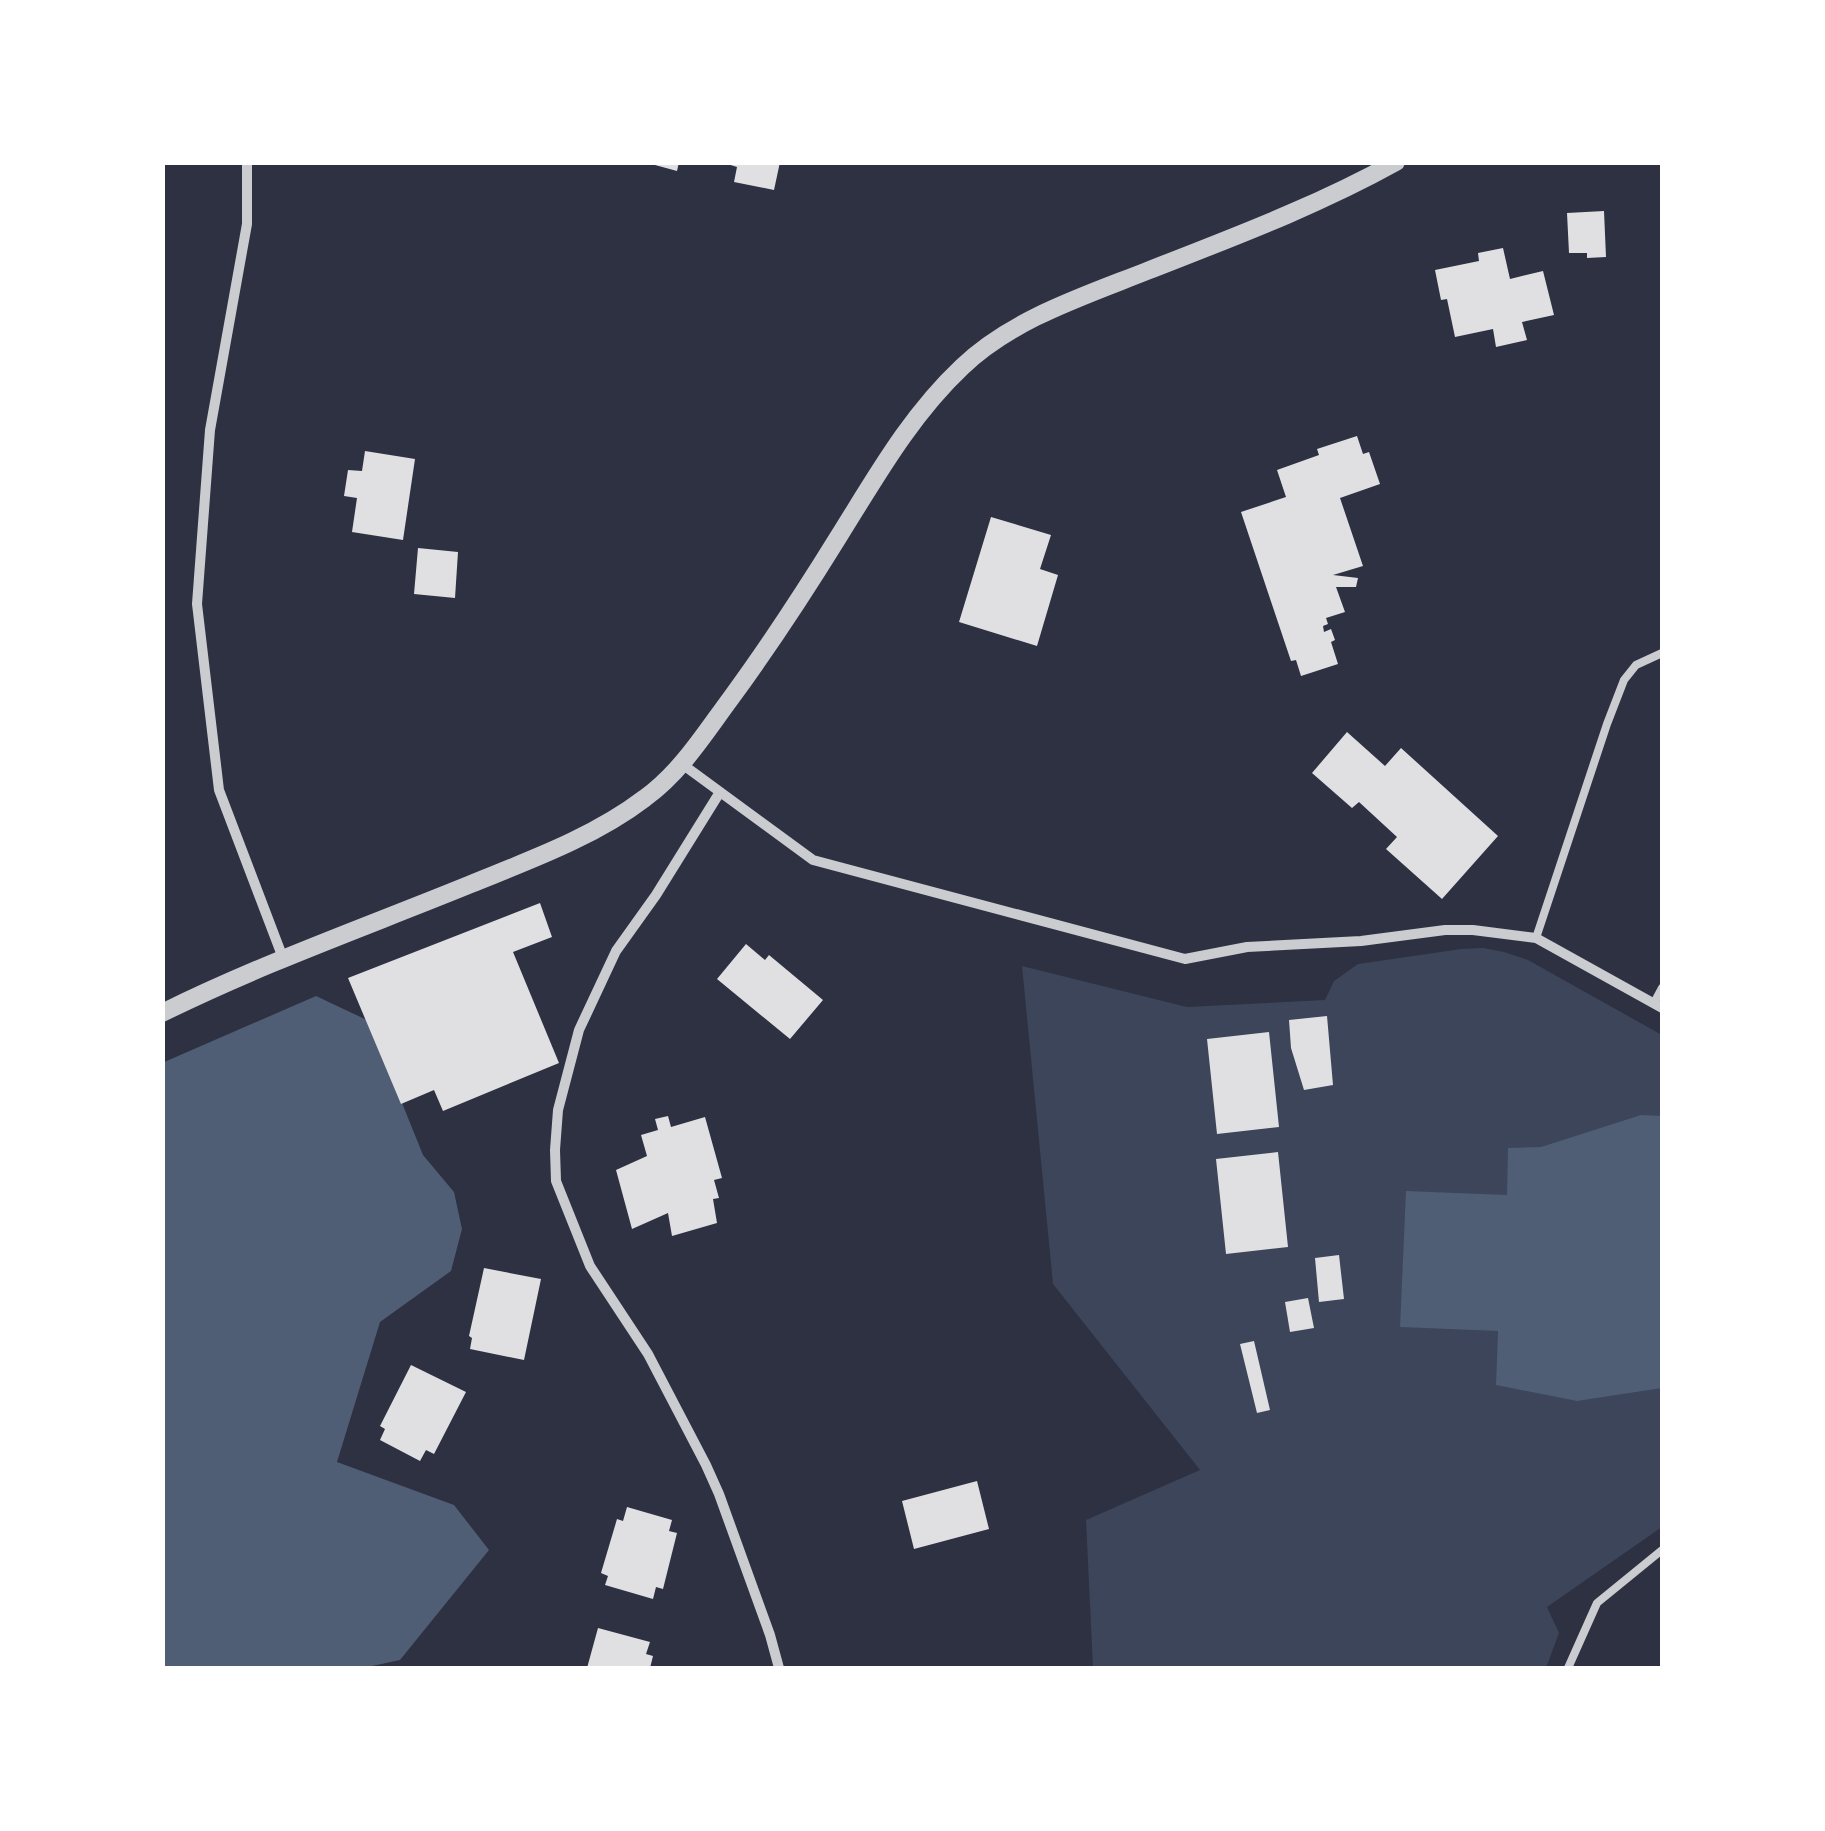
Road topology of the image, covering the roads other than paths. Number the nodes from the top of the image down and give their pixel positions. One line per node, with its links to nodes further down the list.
1 (247, 162): 7 (street)
2 (1396, 162): 4 (street)
3 (1662, 653): 6 (lane)
4 (682, 764): 5 (street); 7 (street)
5 (720, 792): 6 (street); 12 (street)
6 (1536, 938): 9 (street)
7 (282, 958): 10 (street)
8 (1662, 988): 9 (lane)
9 (1658, 1005)
10 (162, 1012)
11 (1662, 1550): 13 (lane)
12 (780, 1668)
13 (1568, 1668)

